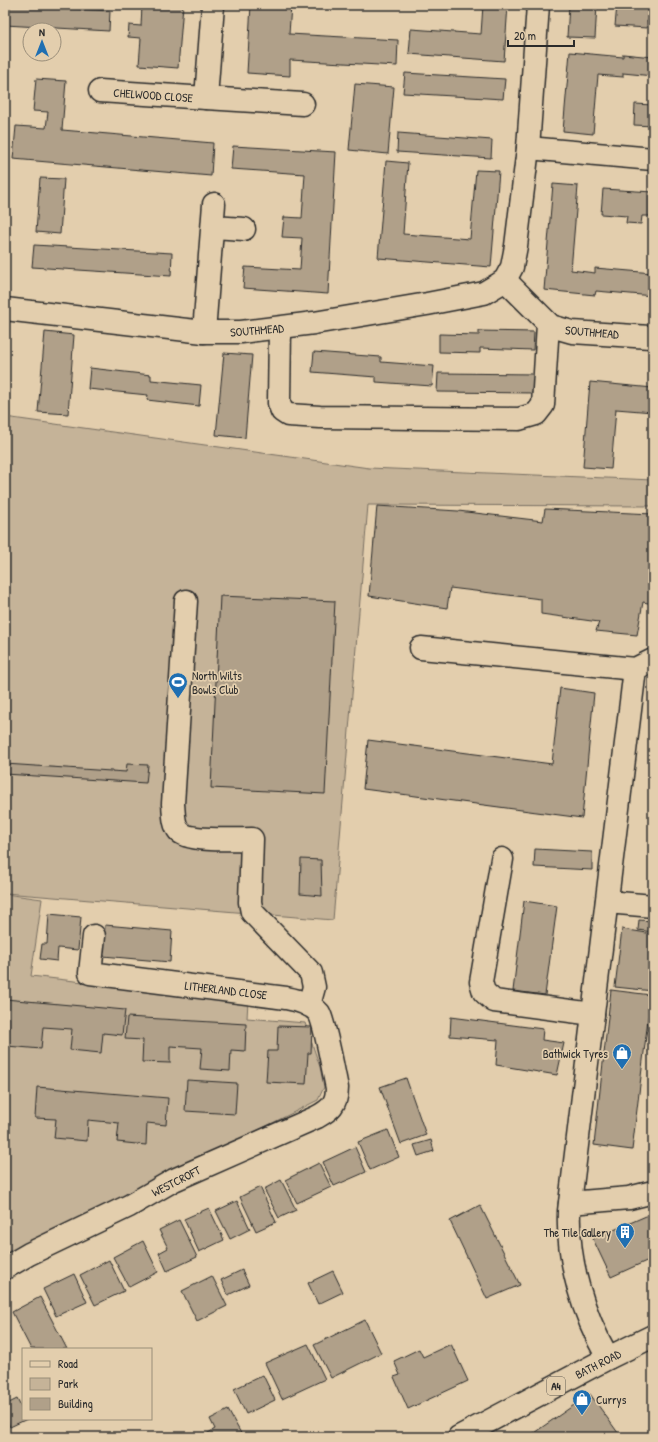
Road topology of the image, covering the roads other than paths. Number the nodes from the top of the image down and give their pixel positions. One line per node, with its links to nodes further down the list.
1 (213, 5): 4 (street, CHELWOOD CLOSE)
2 (538, 5): 6 (street)
3 (100, 91): 4 (street, CHELWOOD CLOSE)
4 (206, 98): 5 (street, CHELWOOD CLOSE)
5 (303, 104)
6 (528, 148): 7 (street); 11 (street)
7 (653, 159)
8 (214, 204): 9 (street)
9 (212, 227): 10 (street); 15 (street)
10 (244, 229)
11 (505, 280): 13 (street, SOUTHMEAD); 14 (street, SOUTHMEAD)
12 (5, 309): 15 (street, SOUTHMEAD)
13 (548, 324): 14 (street); 16 (street, SOUTHMEAD)
14 (280, 328): 15 (street, SOUTHMEAD)
15 (204, 332)
16 (650, 337)
17 (186, 601): 24 (street)
18 (422, 648): 19 (street)
19 (644, 664): 21 (street)
20 (502, 859): 25 (street)
21 (607, 902): 22 (street); 25 (street)
22 (653, 906)
23 (94, 936): 24 (street, LITHERLAND CLOSE)
24 (309, 1006): 26 (street, LITHERLAND CLOSE)
25 (593, 1014): 28 (street)
26 (337, 1088): 29 (street, WESTCROFT)
27 (653, 1192): 28 (street)
28 (570, 1202): 31 (street)
29 (5, 1268)
30 (653, 1336): 31 (street, BATH ROAD / A4)
31 (608, 1358): 32 (street, BATH ROAD / A4)
32 (459, 1437)

